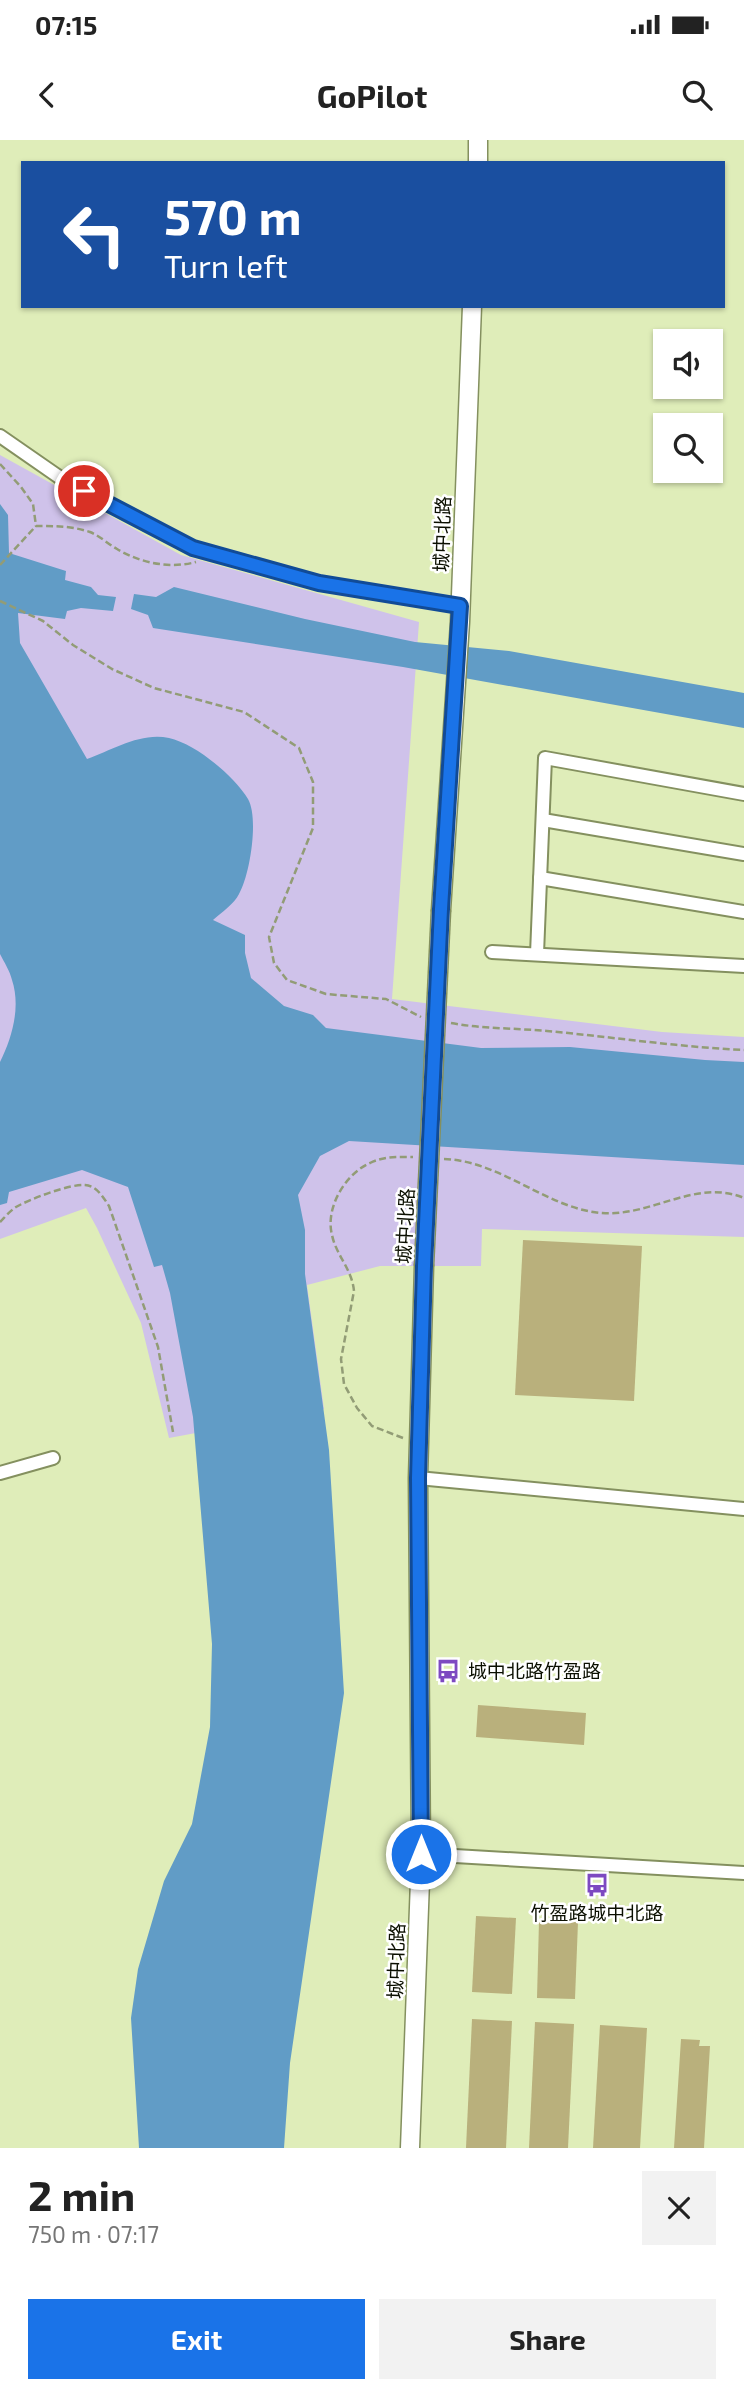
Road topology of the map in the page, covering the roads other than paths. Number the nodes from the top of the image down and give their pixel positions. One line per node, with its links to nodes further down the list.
1 (478, 140): 2 (street)
2 (478, 161)
3 (472, 308): 5 (street, 城中北路)
4 (0, 436): 5 (street)
5 (460, 614): 16 (street, 城中北路, bridge)
6 (744, 794): 7 (street)
7 (543, 820): 8 (street); 9 (street)
8 (744, 854)
9 (540, 878): 10 (street); 12 (street)
10 (744, 912)
11 (492, 951): 12 (street)
12 (537, 954): 13 (street)
13 (744, 966)
14 (53, 1458): 15 (street)
15 (0, 1473)
16 (418, 1478): 17 (street); 18 (street, 城中北路)
17 (744, 1509)
18 (421, 1854): 19 (street); 20 (street, 城中北路)
19 (744, 1873)
20 (410, 2148)

